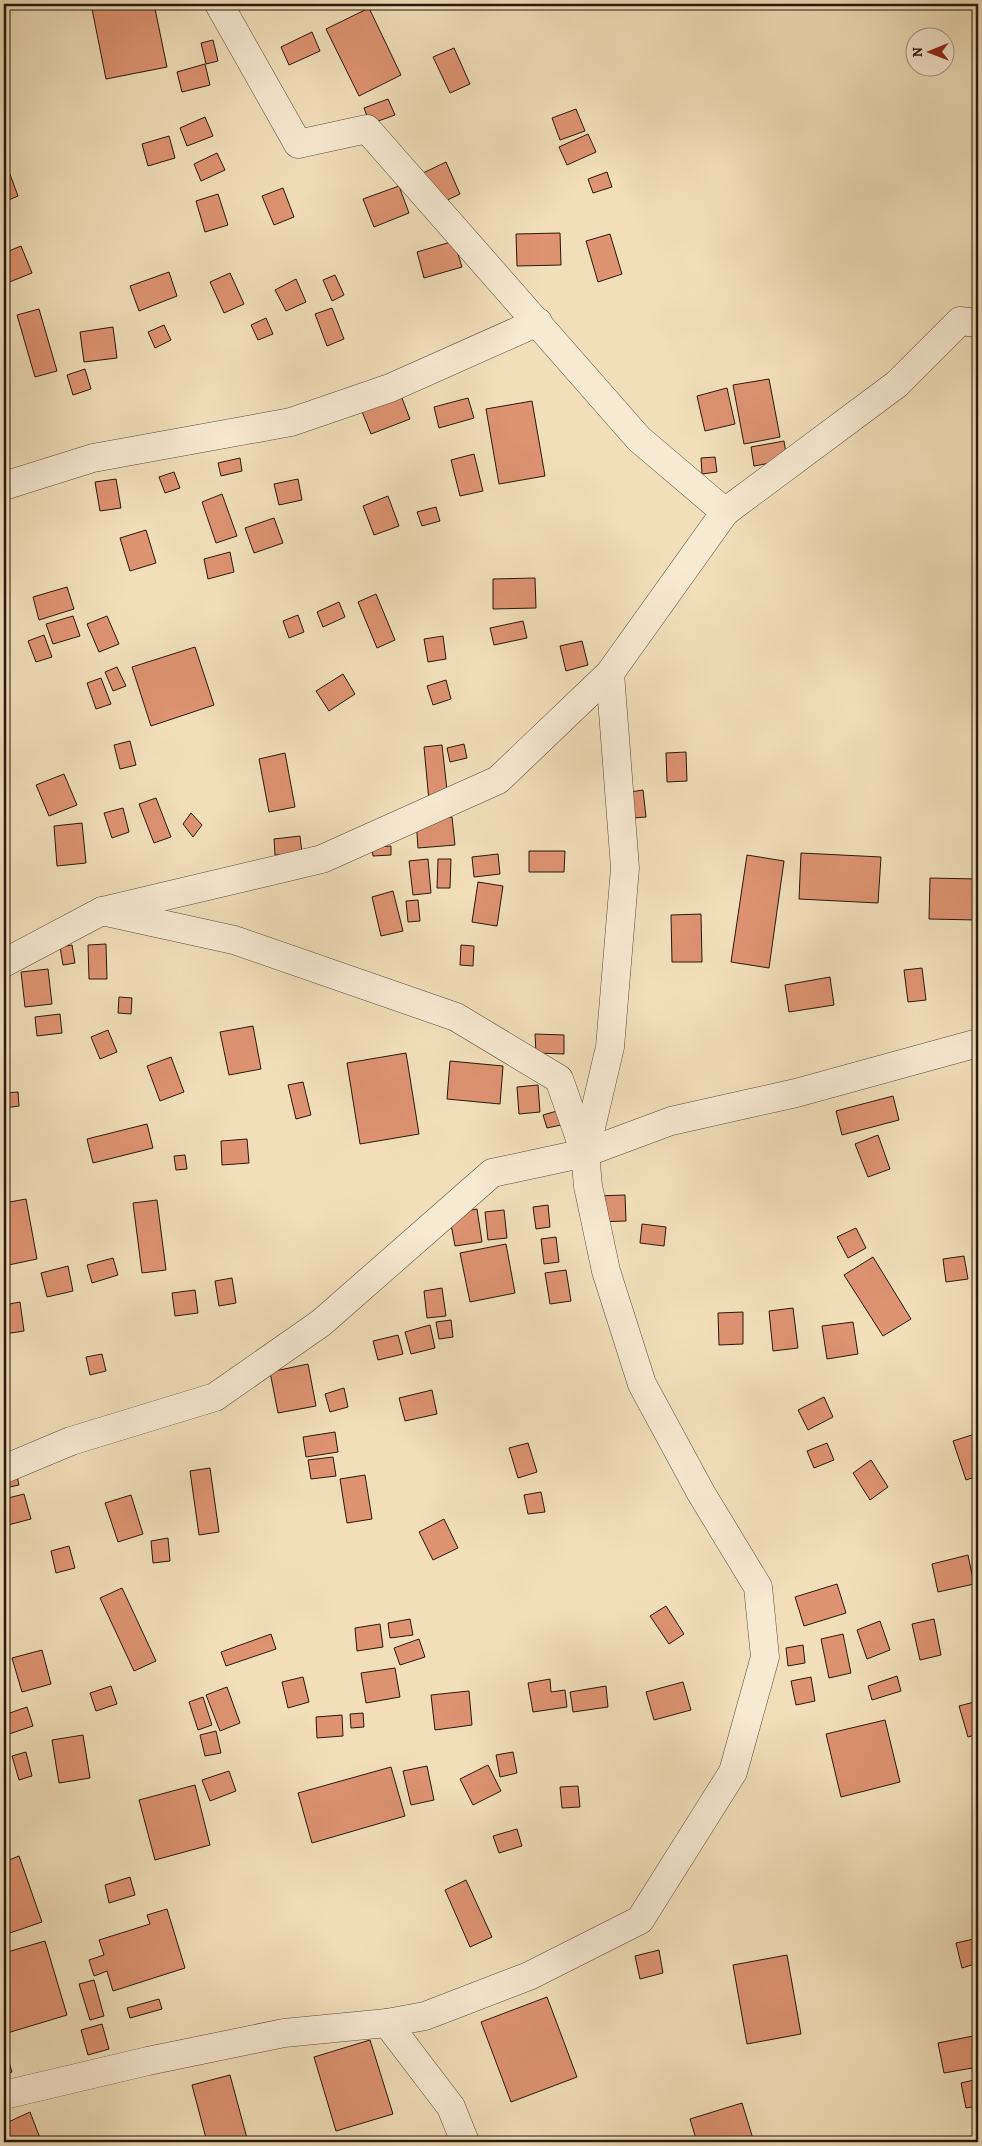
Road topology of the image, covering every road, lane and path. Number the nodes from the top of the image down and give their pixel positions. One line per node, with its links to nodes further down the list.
1 (219, 4): 2 (street)
2 (538, 322): 4 (street); 5 (street)
3 (978, 323): 5 (street)
4 (4, 486)
5 (725, 512): 6 (street)
6 (610, 673): 7 (street); 10 (street)
7 (102, 911): 8 (street); 10 (street)
8 (4, 963)
9 (978, 1043): 10 (street)
10 (585, 1153): 11 (street); 12 (street)
11 (4, 1468)
12 (387, 2023): 13 (street); 14 (street)
13 (4, 2095)
14 (465, 2142)

